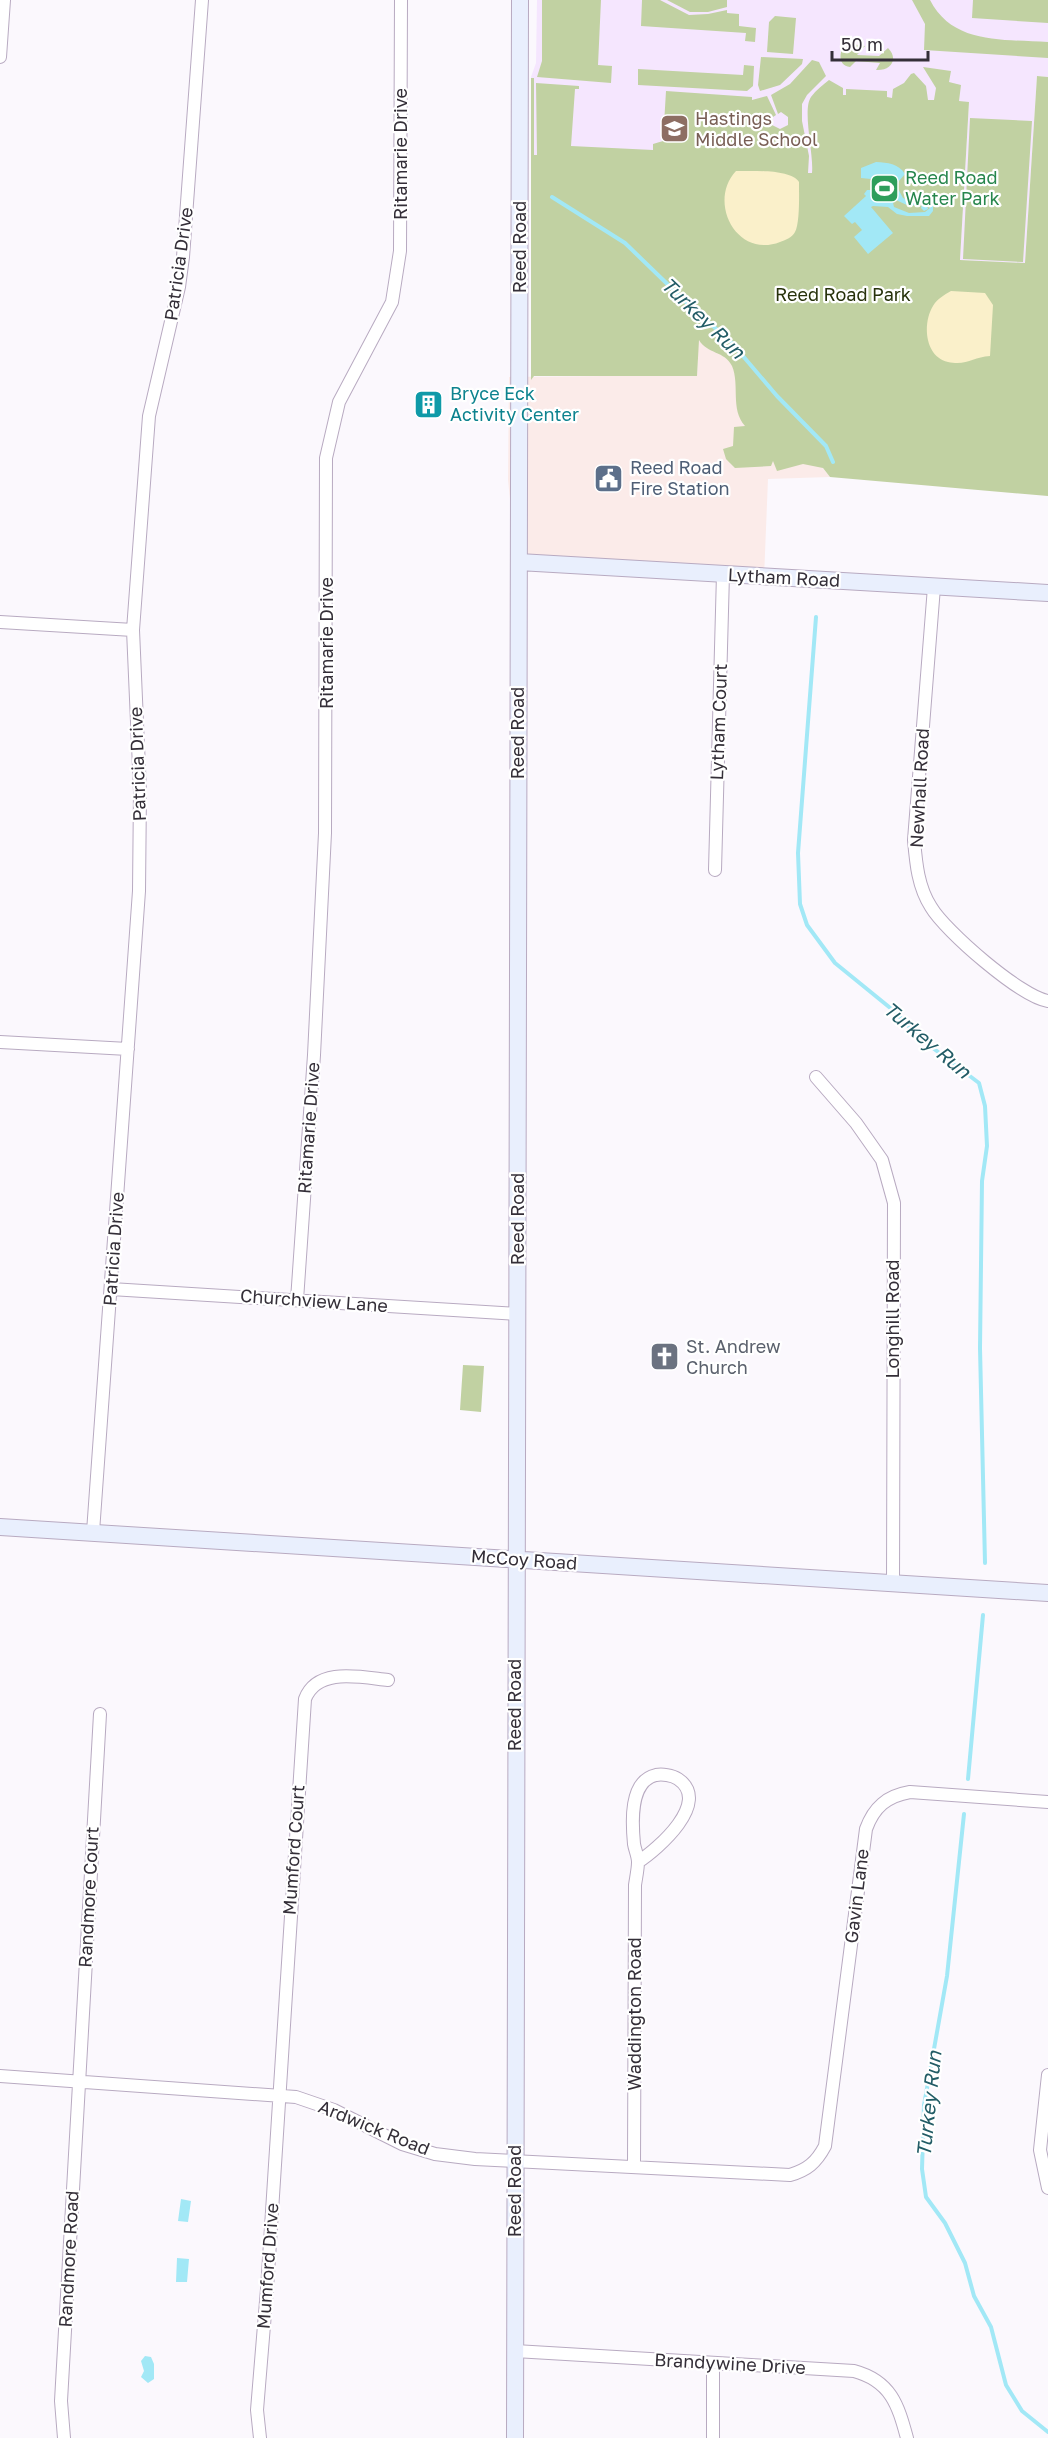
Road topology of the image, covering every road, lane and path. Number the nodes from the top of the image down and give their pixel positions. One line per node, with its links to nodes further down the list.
1 (4, 0): 5 (street)
2 (202, 0): 11 (street, Patricia Drive)
3 (401, 0): 18 (street, Ritamarie Drive)
4 (520, 0): 6 (main road, Reed Road)
5 (0, 57)
6 (519, 562): 7 (main road, Lytham Road); 19 (main road, Reed Road)
7 (723, 574): 8 (main road, Lytham Road); 12 (street, Lytham Court)
8 (934, 587): 9 (main road, Lytham Road); 13 (street, Newhall Road)
9 (1048, 593)
10 (0, 622): 11 (street)
11 (133, 630): 15 (street, Patricia Drive)
12 (716, 870)
13 (1048, 1001)
14 (0, 1042): 15 (street)
15 (128, 1049): 17 (street, Patricia Drive)
16 (816, 1077): 23 (street, Longhill Road)
17 (111, 1289): 18 (street, Churchview Lane); 21 (street, Patricia Drive)
18 (297, 1300): 19 (street, Churchview Lane)
19 (518, 1314): 22 (main road, Reed Road)
20 (0, 1527): 21 (main road, McCoy Road)
21 (93, 1532): 22 (main road, McCoy Road)
22 (515, 1560): 23 (main road, McCoy Road); 33 (main road, Reed Road)
23 (893, 1585): 24 (main road, McCoy Road)
24 (1048, 1593)
25 (388, 1680): 32 (street, Mumford Court)
26 (100, 1714): 31 (street, Randmore Court)
27 (1048, 1802): 34 (street, Gavin Lane)
28 (638, 1862): 28 (street, Waddington Road); 35 (street, Waddington Road)
29 (1048, 2075): 36 (street)
30 (0, 2076): 31 (street, Ardwick Road)
31 (79, 2080): 32 (street, Ardwick Road); 39 (street, Randmore Road)
32 (279, 2094): 33 (street, Ardwick Road); 40 (street, Mumford Drive)
33 (515, 2160): 35 (street, Ardwick Road); 37 (main road, Reed Road)
34 (818, 2160): 35 (street, Ardwick Road)
35 (634, 2166)
36 (1048, 2188)
37 (515, 2351): 38 (street, Brandywine Drive); 41 (main road, Reed Road)
38 (713, 2364): 42 (street); 43 (street, Brandywine Drive)
39 (64, 2438)
40 (260, 2438)
41 (514, 2438)
42 (713, 2438)
43 (907, 2438)

